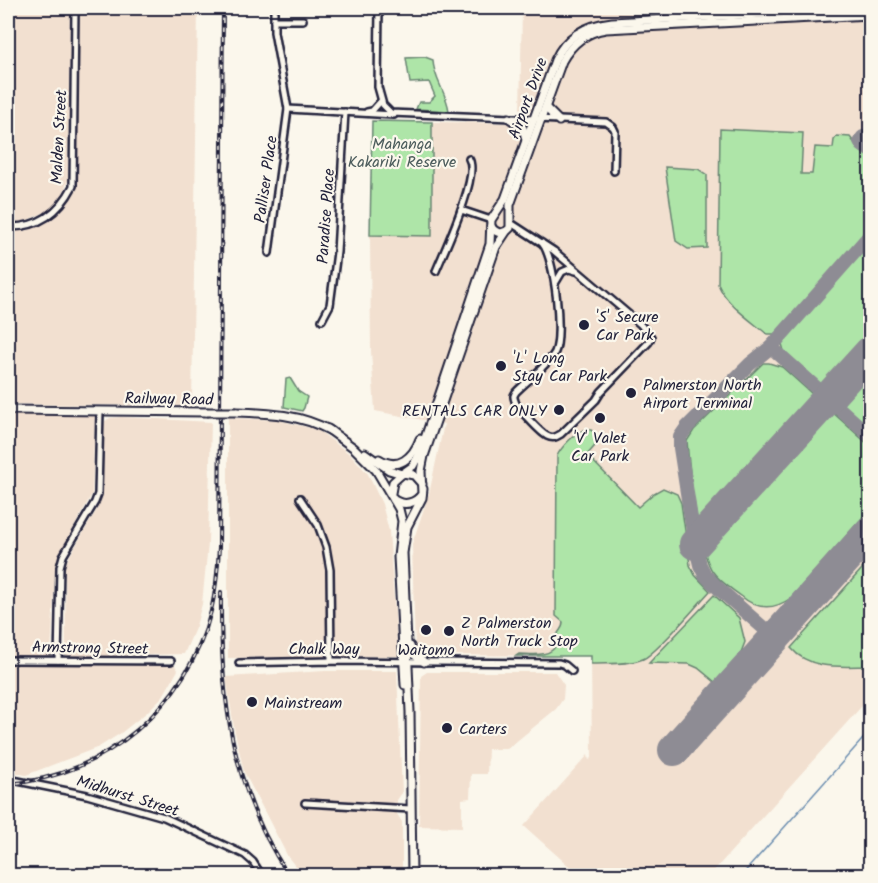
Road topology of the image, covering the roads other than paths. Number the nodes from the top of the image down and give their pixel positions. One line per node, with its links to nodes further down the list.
1 (75, 8): 24 (street, Malden Street)
2 (274, 8): 6 (street, Palliser Place)
3 (379, 8): 8 (street)
4 (870, 8): 15 (main road, Airport Drive)
5 (870, 15): 9 (main road, Airport Drive)
6 (274, 20): 7 (street); 10 (street, Palliser Place)
7 (303, 20)
8 (381, 101): 12 (street); 13 (street)
9 (546, 108): 16 (main road, Airport Drive); 17 (main road)
10 (288, 109): 11 (street); 26 (street, Palliser Place)
11 (345, 112): 12 (street); 30 (street, Paradise Place)
12 (366, 113): 13 (street)
13 (398, 114): 14 (street)
14 (508, 118): 15 (street); 18 (main road)
15 (534, 119): 16 (street); 18 (main road, Airport Drive)
16 (542, 120): 17 (street); 23 (main road, Airport Drive)
17 (559, 121): 20 (street)
18 (526, 140): 22 (main road, Airport Drive)
19 (469, 159): 21 (street)
20 (614, 171)
21 (461, 210): 22 (street); 27 (street)
22 (491, 220): 23 (main road); 23 (main road); 31 (main road, Airport Drive)
23 (509, 226): 25 (street); 37 (main road, Airport Drive)
24 (8, 227)
25 (542, 243): 28 (street); 29 (street)
26 (269, 254)
27 (436, 271)
28 (576, 271): 29 (street); 29 (street)
29 (557, 290)
30 (322, 320)
31 (437, 400): 35 (main road); 36 (main road, Airport Drive)
32 (8, 410): 33 (main road, Railway Road)
33 (100, 411): 34 (main road, Railway Road, bridge); 42 (street)
34 (328, 429): 35 (main road, Railway Road); 38 (main road, Railway Road)
35 (346, 439): 36 (main road, Railway Road)
36 (402, 473): 37 (main road); 38 (main road)
37 (423, 488): 38 (main road); 40 (main road, Railway Road)
38 (392, 497): 45 (main road, Railway Road)
39 (300, 498): 43 (street)
40 (405, 598): 45 (main road, Railway Road); 46 (main road)
41 (8, 660): 42 (street, Armstrong Street)
42 (58, 660): 44 (street, Armstrong Street)
43 (331, 661): 45 (street, Chalk Way); 47 (street, Chalk Way)
44 (171, 662)
45 (406, 662): 46 (street, Chalk Way); 51 (main road, Railway Road)
46 (424, 662): 48 (street, Chalk Way)
47 (239, 663)
48 (572, 671)
49 (8, 779): 52 (street, Midhurst Street)
50 (305, 803): 51 (street)
51 (411, 809): 53 (main road, Railway Road)
52 (262, 876)
53 (412, 876)

